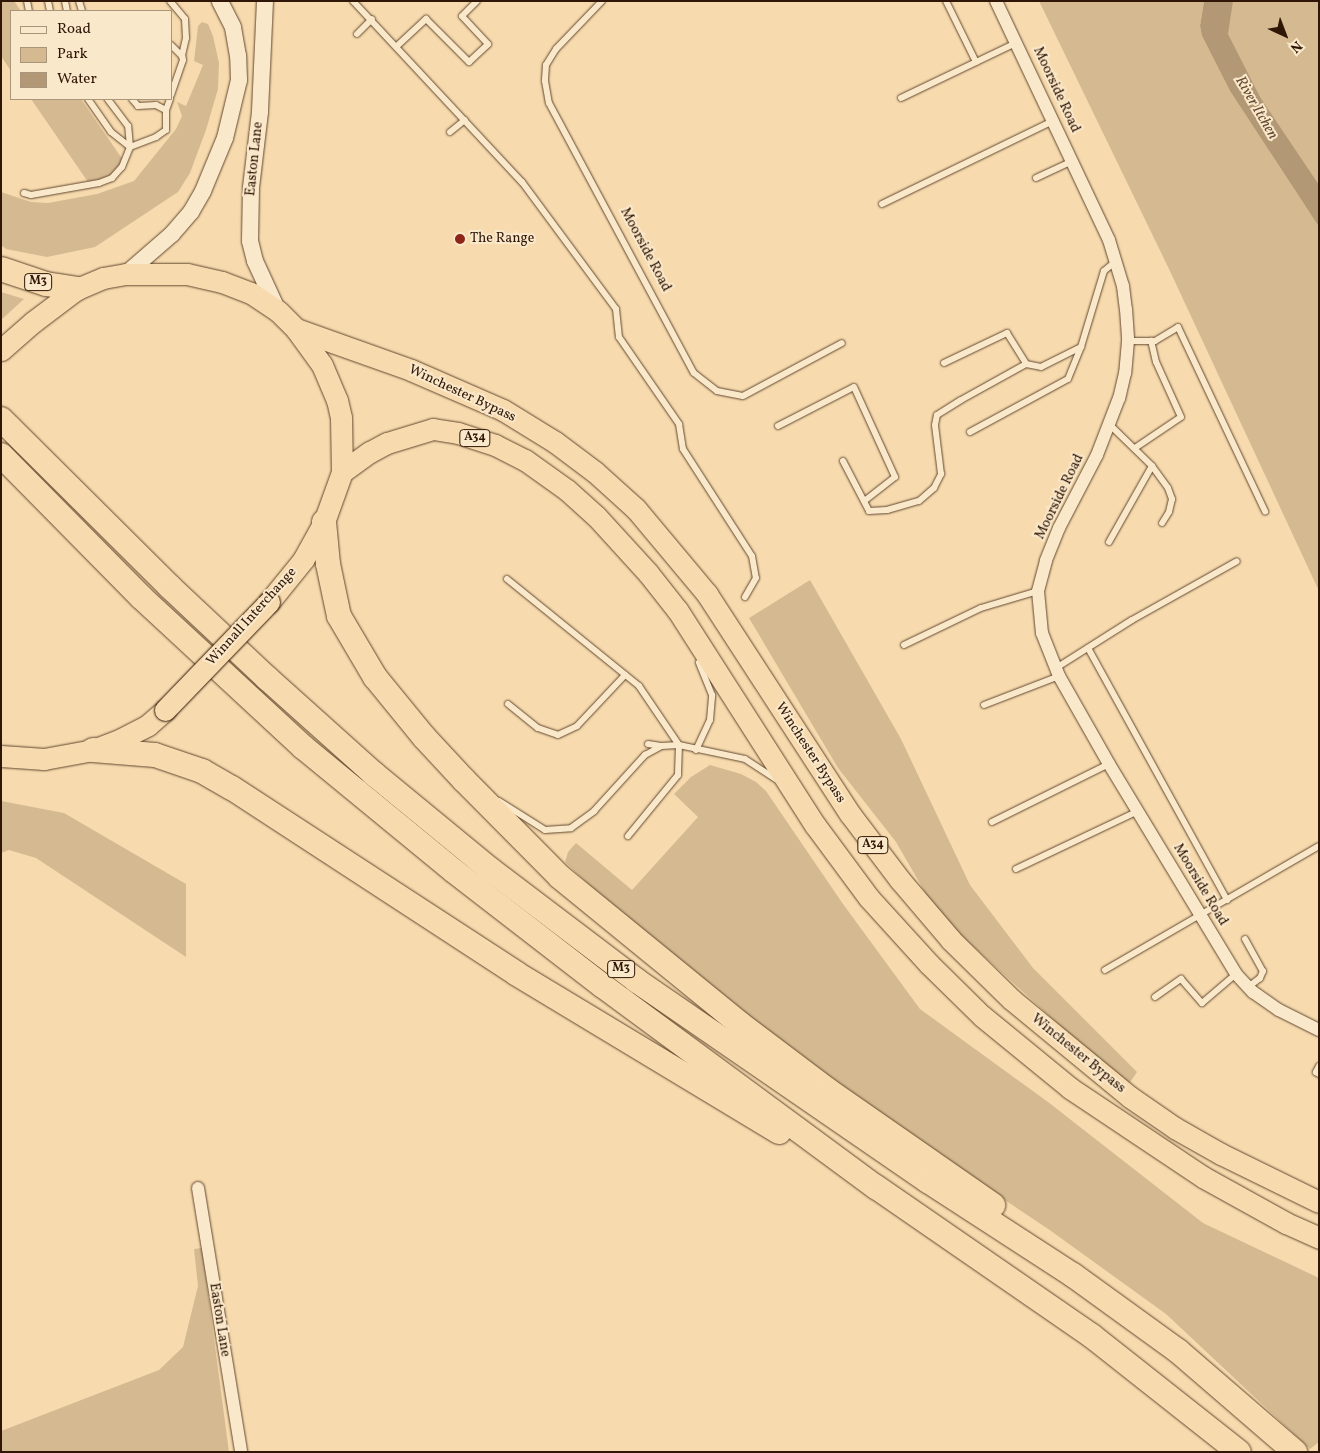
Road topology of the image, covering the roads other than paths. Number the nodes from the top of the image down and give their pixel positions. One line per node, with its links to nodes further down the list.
1 (170, 1): 14 (lane)
2 (220, 1): 33 (street, Easton Lane)
3 (265, 1): 35 (street, Easton Lane)
4 (353, 1): 9 (lane)
5 (477, 1): 13 (lane)
6 (602, 1): 39 (lane, Moorside Road)
7 (946, 1): 15 (lane)
8 (996, 1): 11 (street, Moorside Road)
9 (372, 19): 10 (lane); 13 (lane)
10 (357, 34)
11 (1017, 43): 15 (lane); 24 (street, Moorside Road)
12 (172, 46): 14 (lane)
13 (397, 46): 23 (lane)
14 (182, 56): 16 (lane)
15 (976, 62): 17 (lane)
16 (172, 92)
17 (901, 98)
18 (89, 100): 26 (lane)
19 (109, 100): 26 (lane)
20 (133, 100): 22 (lane)
21 (170, 100): 22 (lane)
22 (166, 110): 26 (lane)
23 (465, 120): 25 (lane); 61 (lane)
24 (1054, 120): 27 (street, Moorside Road); 30 (lane)
25 (450, 132)
26 (130, 147): 29 (lane)
27 (1072, 161): 28 (lane); 31 (street, Moorside Road)
28 (1036, 178)
29 (24, 193)
30 (882, 204)
31 (1116, 261): 37 (street, Moorside Road); 41 (lane)
32 (1, 269): 34 (highway, M3)
33 (126, 274): 34 (highway, Winnall Interchange); 35 (highway, Winnall Interchange)
34 (77, 289): 40 (highway, Winnall Interchange)
35 (278, 311): 36 (highway, Winnall Interchange)
36 (296, 329): 52 (highway, Winnall Interchange); 95 (highway, Winchester Bypass / A34)
37 (1128, 341): 38 (lane); 45 (street, Moorside Road)
38 (1151, 341): 48 (lane); 54 (lane)
39 (842, 343)
40 (5, 347)
41 (1081, 347): 43 (lane); 47 (lane)
42 (944, 363): 43 (lane)
43 (1026, 364): 53 (lane)
44 (1, 419): 97 (highway, M3)
45 (1110, 425): 48 (lane); 60 (street, Moorside Road)
46 (778, 426): 53 (lane)
47 (970, 432)
48 (1135, 448): 51 (lane)
49 (1, 455): 93 (highway, M3)
50 (843, 462): 53 (lane)
51 (1152, 466): 56 (lane); 57 (lane)
52 (342, 472): 55 (highway, Winnall Interchange); 62 (highway, Winchester Bypass / A34)
53 (864, 501)
54 (1265, 511)
55 (324, 522): 72 (highway, Winnall Interchange, bridge); 76 (highway, M3)
56 (1162, 523)
57 (1108, 542)
58 (1237, 561): 64 (lane)
59 (507, 579): 66 (lane)
60 (1038, 591): 63 (lane); 65 (street, Moorside Road)
61 (745, 597)
62 (678, 611): 73 (lane); 77 (highway, Winchester Bypass / A34)
63 (904, 645)
64 (1088, 648): 65 (lane); 83 (lane)
65 (1057, 672): 68 (lane); 75 (street, Moorside Road)
66 (625, 674): 67 (lane); 71 (lane)
67 (508, 704)
68 (984, 704)
69 (648, 744): 70 (lane)
70 (661, 746): 71 (lane); 76 (lane)
71 (679, 746): 73 (lane); 80 (lane)
72 (93, 750): 74 (highway, Winnall Interchange); 93 (highway, M3)
73 (696, 750): 77 (lane)
74 (1, 756)
75 (1109, 764): 78 (street, Moorside Road); 79 (lane)
76 (464, 780): 97 (highway, M3)
77 (793, 793): 96 (highway, Winchester Bypass / A34)
78 (1138, 811): 82 (lane); 84 (street, Moorside Road)
79 (992, 822)
80 (628, 836)
81 (1319, 846): 83 (lane)
82 (1016, 870)
83 (1227, 900): 84 (lane)
84 (1201, 915): 86 (lane); 87 (street, Moorside Road)
85 (1246, 938): 88 (lane)
86 (1105, 970)
87 (1236, 974): 88 (street, Moorside Road); 89 (lane)
88 (1248, 987): 90 (street, Moorside Road)
89 (1155, 997)
90 (1319, 1030)
91 (1319, 1066): 92 (lane)
92 (1319, 1074)
93 (876, 1187): 99 (highway, M3)
94 (198, 1188): 98 (street, Easton Lane)
95 (1319, 1202)
96 (1319, 1238)
97 (1074, 1276): 100 (highway, M3)
98 (241, 1452)
99 (1239, 1452)
100 (1295, 1452)

